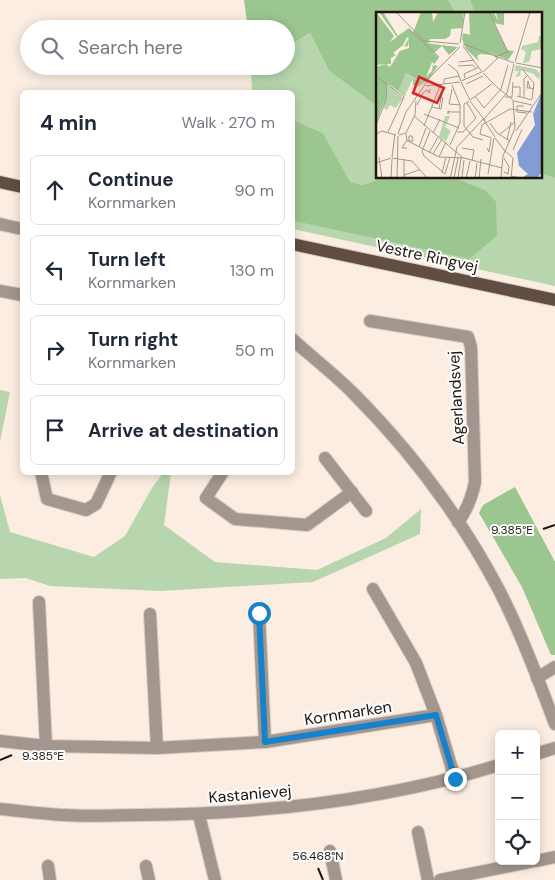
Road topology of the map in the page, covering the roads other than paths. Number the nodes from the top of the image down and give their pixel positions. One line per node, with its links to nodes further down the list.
1 (0, 182): 2 (main road)
2 (20, 187)
3 (0, 224): 4 (street)
4 (20, 229)
5 (295, 245): 8 (main road, Vestre Ringvej)
6 (0, 290): 7 (street)
7 (20, 295)
8 (555, 300)
9 (370, 321): 17 (street, Agerlandsvej)
10 (295, 342): 17 (street)
11 (325, 458): 15 (street)
12 (42, 475): 13 (street)
13 (110, 475)
14 (221, 475): 15 (street)
15 (352, 492): 16 (street)
16 (366, 511)
17 (458, 522): 23 (street)
18 (373, 589): 24 (street)
19 (39, 602): 28 (street)
20 (259, 613): 27 (street)
21 (150, 614): 29 (street)
22 (555, 667): 23 (street)
23 (537, 678): 25 (street)
24 (436, 715): 27 (street, Kornmarken); 33 (street)
25 (555, 724)
26 (0, 741): 28 (street, Kornmarken)
27 (265, 742): 29 (street, Kornmarken)
28 (46, 746): 29 (street, Kornmarken)
29 (157, 748)
30 (555, 748): 31 (street)
31 (540, 753)
32 (495, 767): 33 (street, Kastanievej)
33 (455, 779): 35 (street, Kastanievej)
34 (0, 809): 35 (street, Kastanievej)
35 (199, 815): 45 (street)
36 (418, 832): 47 (street)
37 (330, 851): 46 (street)
38 (555, 857): 39 (street)
39 (540, 860)
40 (513, 865): 48 (street)
41 (48, 866): 43 (street)
42 (146, 866): 44 (street)
43 (50, 880)
44 (149, 880)
45 (215, 880)
46 (336, 880)
47 (428, 880)
48 (440, 880)

